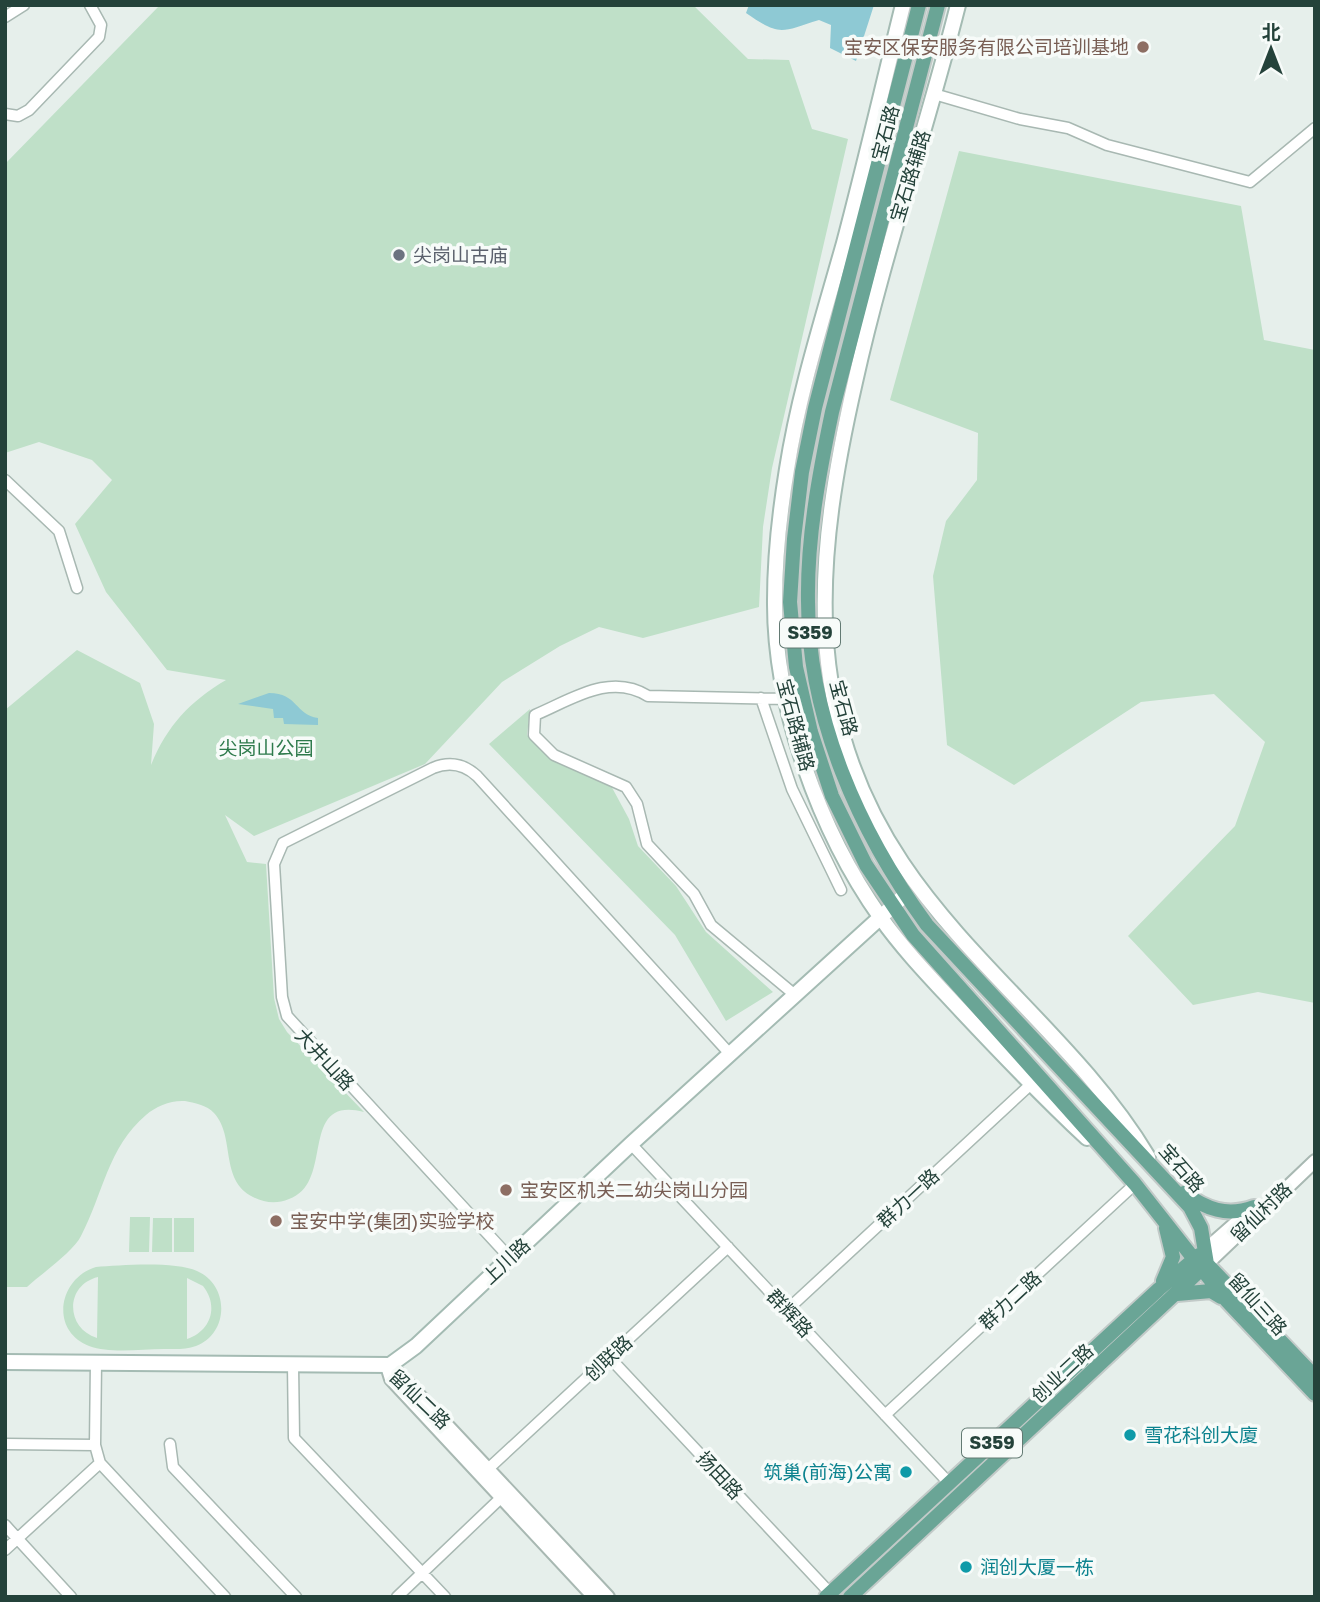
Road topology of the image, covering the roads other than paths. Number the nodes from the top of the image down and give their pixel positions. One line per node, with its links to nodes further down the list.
1 (24, 5): 7 (street)
2 (90, 5): 9 (street)
3 (903, 5): 14 (main road, 宝石路辅路)
4 (938, 5): 16 (main road, 宝石路 / S359)
5 (958, 5): 8 (main road, 宝石路辅路)
6 (918, 8): 17 (main road, 宝石路 / S359)
7 (5, 17)
8 (934, 94): 10 (street); 24 (main road, 宝石路辅路)
9 (5, 114)
10 (1315, 128)
11 (5, 480): 12 (street)
12 (77, 588)
13 (761, 698): 14 (street); 15 (street); 19 (street)
14 (788, 699): 18 (main road, 宝石路辅路)
15 (841, 890)
16 (905, 895): 17 (main road, 上川路); 24 (main road, 宝石路 / S359)
17 (892, 907): 18 (main road, 上川路); 26 (main road, 宝石路 / S359)
18 (880, 917): 19 (main road, 上川路); 21 (main road, 宝石路辅路)
19 (795, 995): 20 (main road, 上川路)
20 (730, 1054): 22 (main road, 上川路); 31 (street, 大井山路)
21 (1030, 1085): 26 (main road, 宝石路辅路); 36 (street, 群力一路)
22 (631, 1144): 30 (street, 群辉路); 31 (main road, 上川路)
23 (1315, 1149): 28 (street, 留仙村路)
24 (1150, 1161): 27 (main road, 宝石路 / S359)
25 (1315, 1161): 32 (street, 留仙村路)
26 (1130, 1180): 29 (main road, 宝石路 / S359); 44 (street, 群力二路)
27 (1170, 1182): 28 (main road); 32 (main road, 宝石路 / S359)
28 (1254, 1207): 32 (street, 留仙村路)
29 (1160, 1214): 32 (main road, 宝石路); 33 (main road, 创业二路 / S359)
30 (728, 1247): 36 (street, 群辉路); 37 (street, 创联路)
31 (509, 1258): 41 (main road, 上川路)
32 (1202, 1261): 33 (main road, 创业二路 / S359); 34 (main road, 创业二路 / S359); 35 (main road, 留仙三路); 42 (main road, 留仙三路)
33 (1158, 1289): 50 (main road, 创业二路 / S359)
34 (1175, 1294): 35 (main road); 64 (main road, 创业二路 / S359)
35 (1227, 1301): 43 (main road, 留仙三路)
36 (787, 1310): 44 (street, 群辉路)
37 (609, 1357): 49 (street, 创联路); 56 (street, 扬田路)
38 (5, 1362): 39 (main road)
39 (96, 1362): 40 (main road); 47 (street)
40 (293, 1365): 41 (main road); 55 (street)
41 (387, 1366): 49 (street, 留仙二路); 51 (street, 留仙二路)
42 (1315, 1377)
43 (1315, 1394)
44 (885, 1415): 50 (street, 群辉路)
45 (5, 1444): 47 (street)
46 (170, 1444): 59 (street)
47 (95, 1445): 48 (street)
48 (100, 1463): 53 (street); 58 (street)
49 (488, 1469): 51 (street, 留仙二路)
50 (949, 1483): 56 (main road, 创业二路 / S359)
51 (505, 1494): 55 (street); 62 (street, 留仙二路); 63 (street, 留仙二路)
52 (5, 1525): 53 (street)
53 (17, 1539): 54 (street); 57 (street)
54 (5, 1550)
55 (423, 1573): 60 (street); 61 (street)
56 (828, 1595)
57 (71, 1597)
58 (225, 1597)
59 (296, 1597)
60 (397, 1597)
61 (445, 1597)
62 (594, 1597)
63 (608, 1597)
64 (850, 1597)

